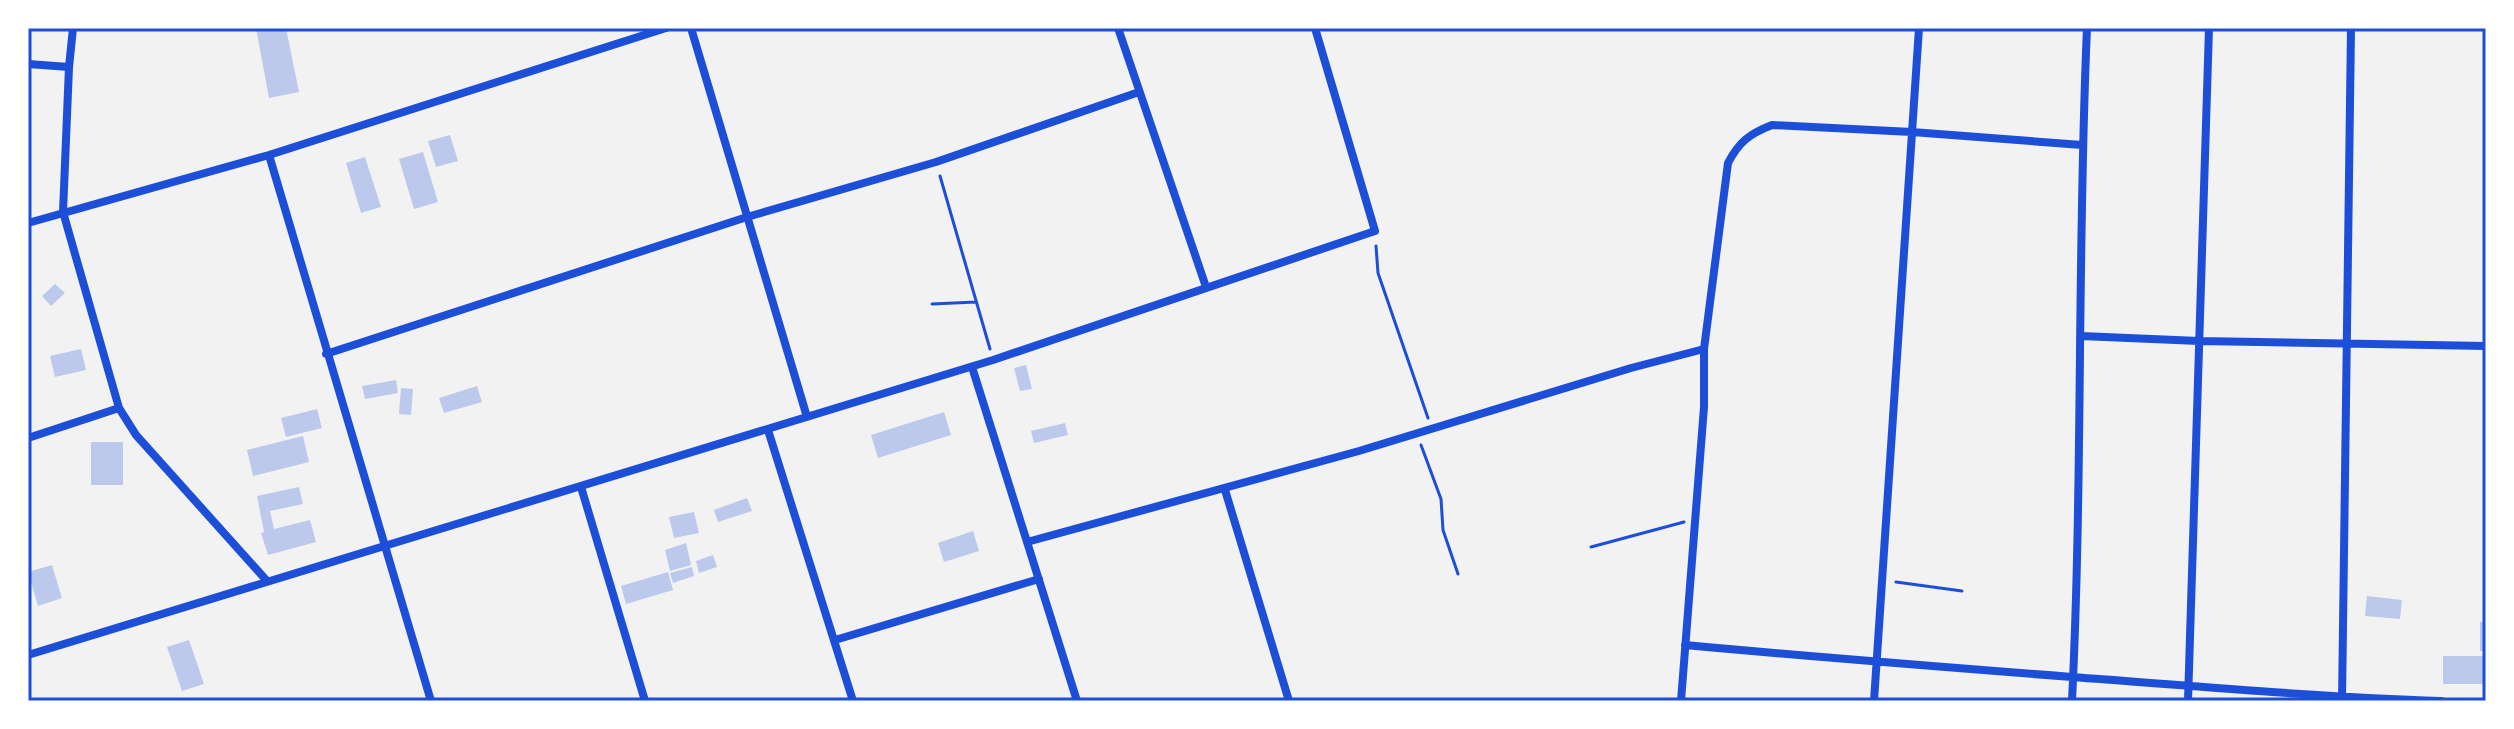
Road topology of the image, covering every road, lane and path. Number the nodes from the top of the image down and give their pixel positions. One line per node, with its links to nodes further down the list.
1 (73, 28): 11 (street)
2 (666, 28): 15 (street)
3 (691, 28): 18 (street)
4 (1118, 28): 12 (street)
5 (1315, 28): 20 (street)
6 (1919, 28): 13 (street)
7 (2087, 28): 14 (street)
8 (2209, 28): 25 (street)
9 (2351, 28): 26 (street)
10 (28, 64): 11 (street)
11 (69, 67): 17 (street)
12 (1139, 92): 16 (street); 21 (street)
13 (1912, 132): 14 (street); 28 (street); 47 (street)
14 (2082, 145): 24 (street)
15 (269, 155): 17 (street); 29 (street)
16 (936, 162): 18 (street); 22 (path)
17 (63, 212): 19 (street); 32 (street)
18 (747, 217): 29 (street); 33 (street)
19 (28, 223)
20 (1375, 231): 21 (street); 34 (path)
21 (1206, 287): 30 (street)
22 (976, 302): 23 (path); 30 (path)
23 (932, 304)
24 (2081, 336): 25 (street); 53 (street)
25 (2199, 341): 26 (street); 54 (street)
26 (2345, 344): 27 (street); 55 (street)
27 (2486, 346)
28 (1704, 349): 34 (street); 40 (street)
29 (326, 354): 42 (street)
30 (993, 360): 31 (street)
31 (972, 367): 33 (street); 41 (street)
32 (119, 408): 37 (street); 46 (street)
33 (807, 417): 35 (street)
34 (1432, 429): 36 (street)
35 (768, 430): 38 (street); 49 (street)
36 (1417, 433): 39 (street); 44 (path)
37 (28, 438)
38 (581, 487): 42 (street); 57 (street)
39 (1225, 490): 41 (street); 60 (street)
40 (1695, 519): 43 (path); 50 (street)
41 (1027, 542): 45 (street)
42 (385, 547): 46 (street); 56 (street)
43 (1591, 547)
44 (1458, 574)
45 (1039, 579): 49 (street); 59 (street)
46 (267, 581): 51 (street)
47 (1884, 581): 48 (path); 52 (street)
48 (1962, 591)
49 (835, 640): 58 (street)
50 (1685, 645): 52 (street); 61 (street)
51 (28, 655)
52 (1877, 663): 53 (street); 62 (street)
53 (2073, 677): 54 (street); 63 (street)
54 (2188, 687): 55 (street); 64 (street)
55 (2342, 700): 65 (street)
56 (431, 701)
57 (645, 701)
58 (853, 701)
59 (1077, 701)
60 (1289, 701)
61 (1681, 701)
62 (1874, 701)
63 (2072, 701)
64 (2188, 701)
65 (2441, 701)

